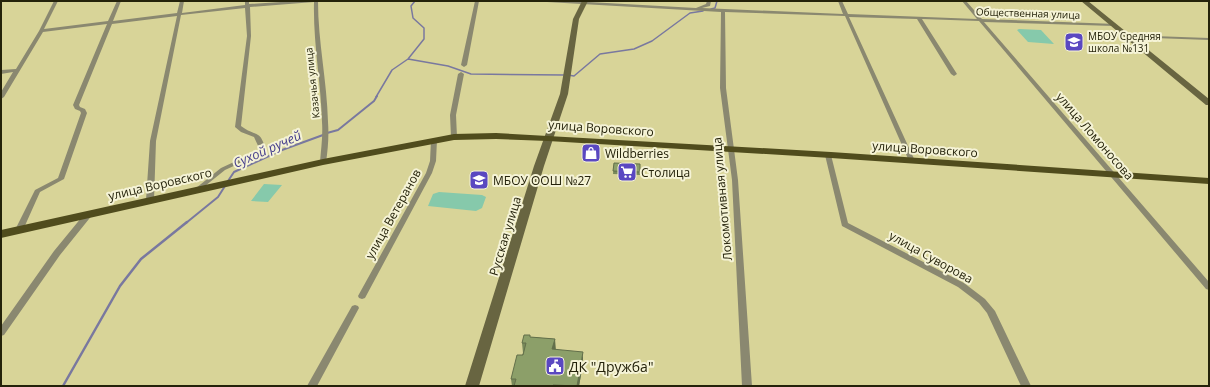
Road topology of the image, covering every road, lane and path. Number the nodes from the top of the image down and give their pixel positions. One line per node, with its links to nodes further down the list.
1 (56, 1): 21 (street)
2 (119, 1): 19 (street)
3 (182, 1): 15 (street)
4 (315, 1): 12 (street); 37 (street, Казачья улица)
5 (477, 1): 24 (street)
6 (547, 1): 11 (street, Общественная улица)
7 (709, 1): 13 (street)
8 (840, 1): 16 (street)
9 (964, 1): 18 (street, улица Ломоносова)
10 (1084, 1): 20 (street)
11 (585, 2): 13 (street, Общественная улица); 32 (street, Русская улица)
12 (247, 3): 15 (street); 40 (street)
13 (696, 8): 14 (street, Общественная улица)
14 (723, 10): 16 (street, Общественная улица); 34 (street, Локомотивная улица)
15 (178, 14): 19 (street); 41 (street)
16 (846, 14): 17 (street, Общественная улица); 36 (street)
17 (918, 17): 18 (street, Общественная улица); 28 (street)
18 (981, 20): 20 (street, Общественная улица); 38 (street, улица Ломоносова)
19 (110, 22): 21 (street); 43 (street)
20 (1114, 25): 22 (street)
21 (41, 31): 25 (street)
22 (1127, 36): 23 (street); 30 (street)
23 (1209, 39)
24 (464, 66)
25 (18, 70): 26 (street); 29 (street)
26 (1, 72)
27 (460, 74): 31 (street)
28 (954, 74)
29 (1, 97)
30 (1207, 100)
31 (454, 137): 32 (main road, улица Воровского); 33 (main road, улица Воровского)
32 (548, 138): 34 (main road, улица Воровского); 50 (street, Русская улица)
33 (434, 140): 37 (main road, улица Воровского); 46 (street, улица Ветеранов)
34 (730, 150): 35 (main road, улица Воровского); 51 (street, Локомотивная улица)
35 (828, 155): 36 (main road, улица Воровского); 52 (street, улица Суворова)
36 (912, 161): 38 (main road, улица Воровского)
37 (323, 162): 40 (main road, улица Воровского)
38 (1112, 174): 39 (main road, улица Воровского); 45 (street, улица Ломоносова)
39 (1209, 181)
40 (198, 189): 41 (main road, улица Воровского)
41 (150, 200): 42 (main road, улица Воровского)
42 (89, 214): 43 (main road, улица Воровского); 48 (street)
43 (18, 230): 44 (main road, улица Воровского)
44 (1, 234)
45 (1209, 287)
46 (362, 296)
47 (355, 308): 49 (street)
48 (1, 333)
49 (312, 386)
50 (472, 386)
51 (747, 386)
52 (1026, 386)

